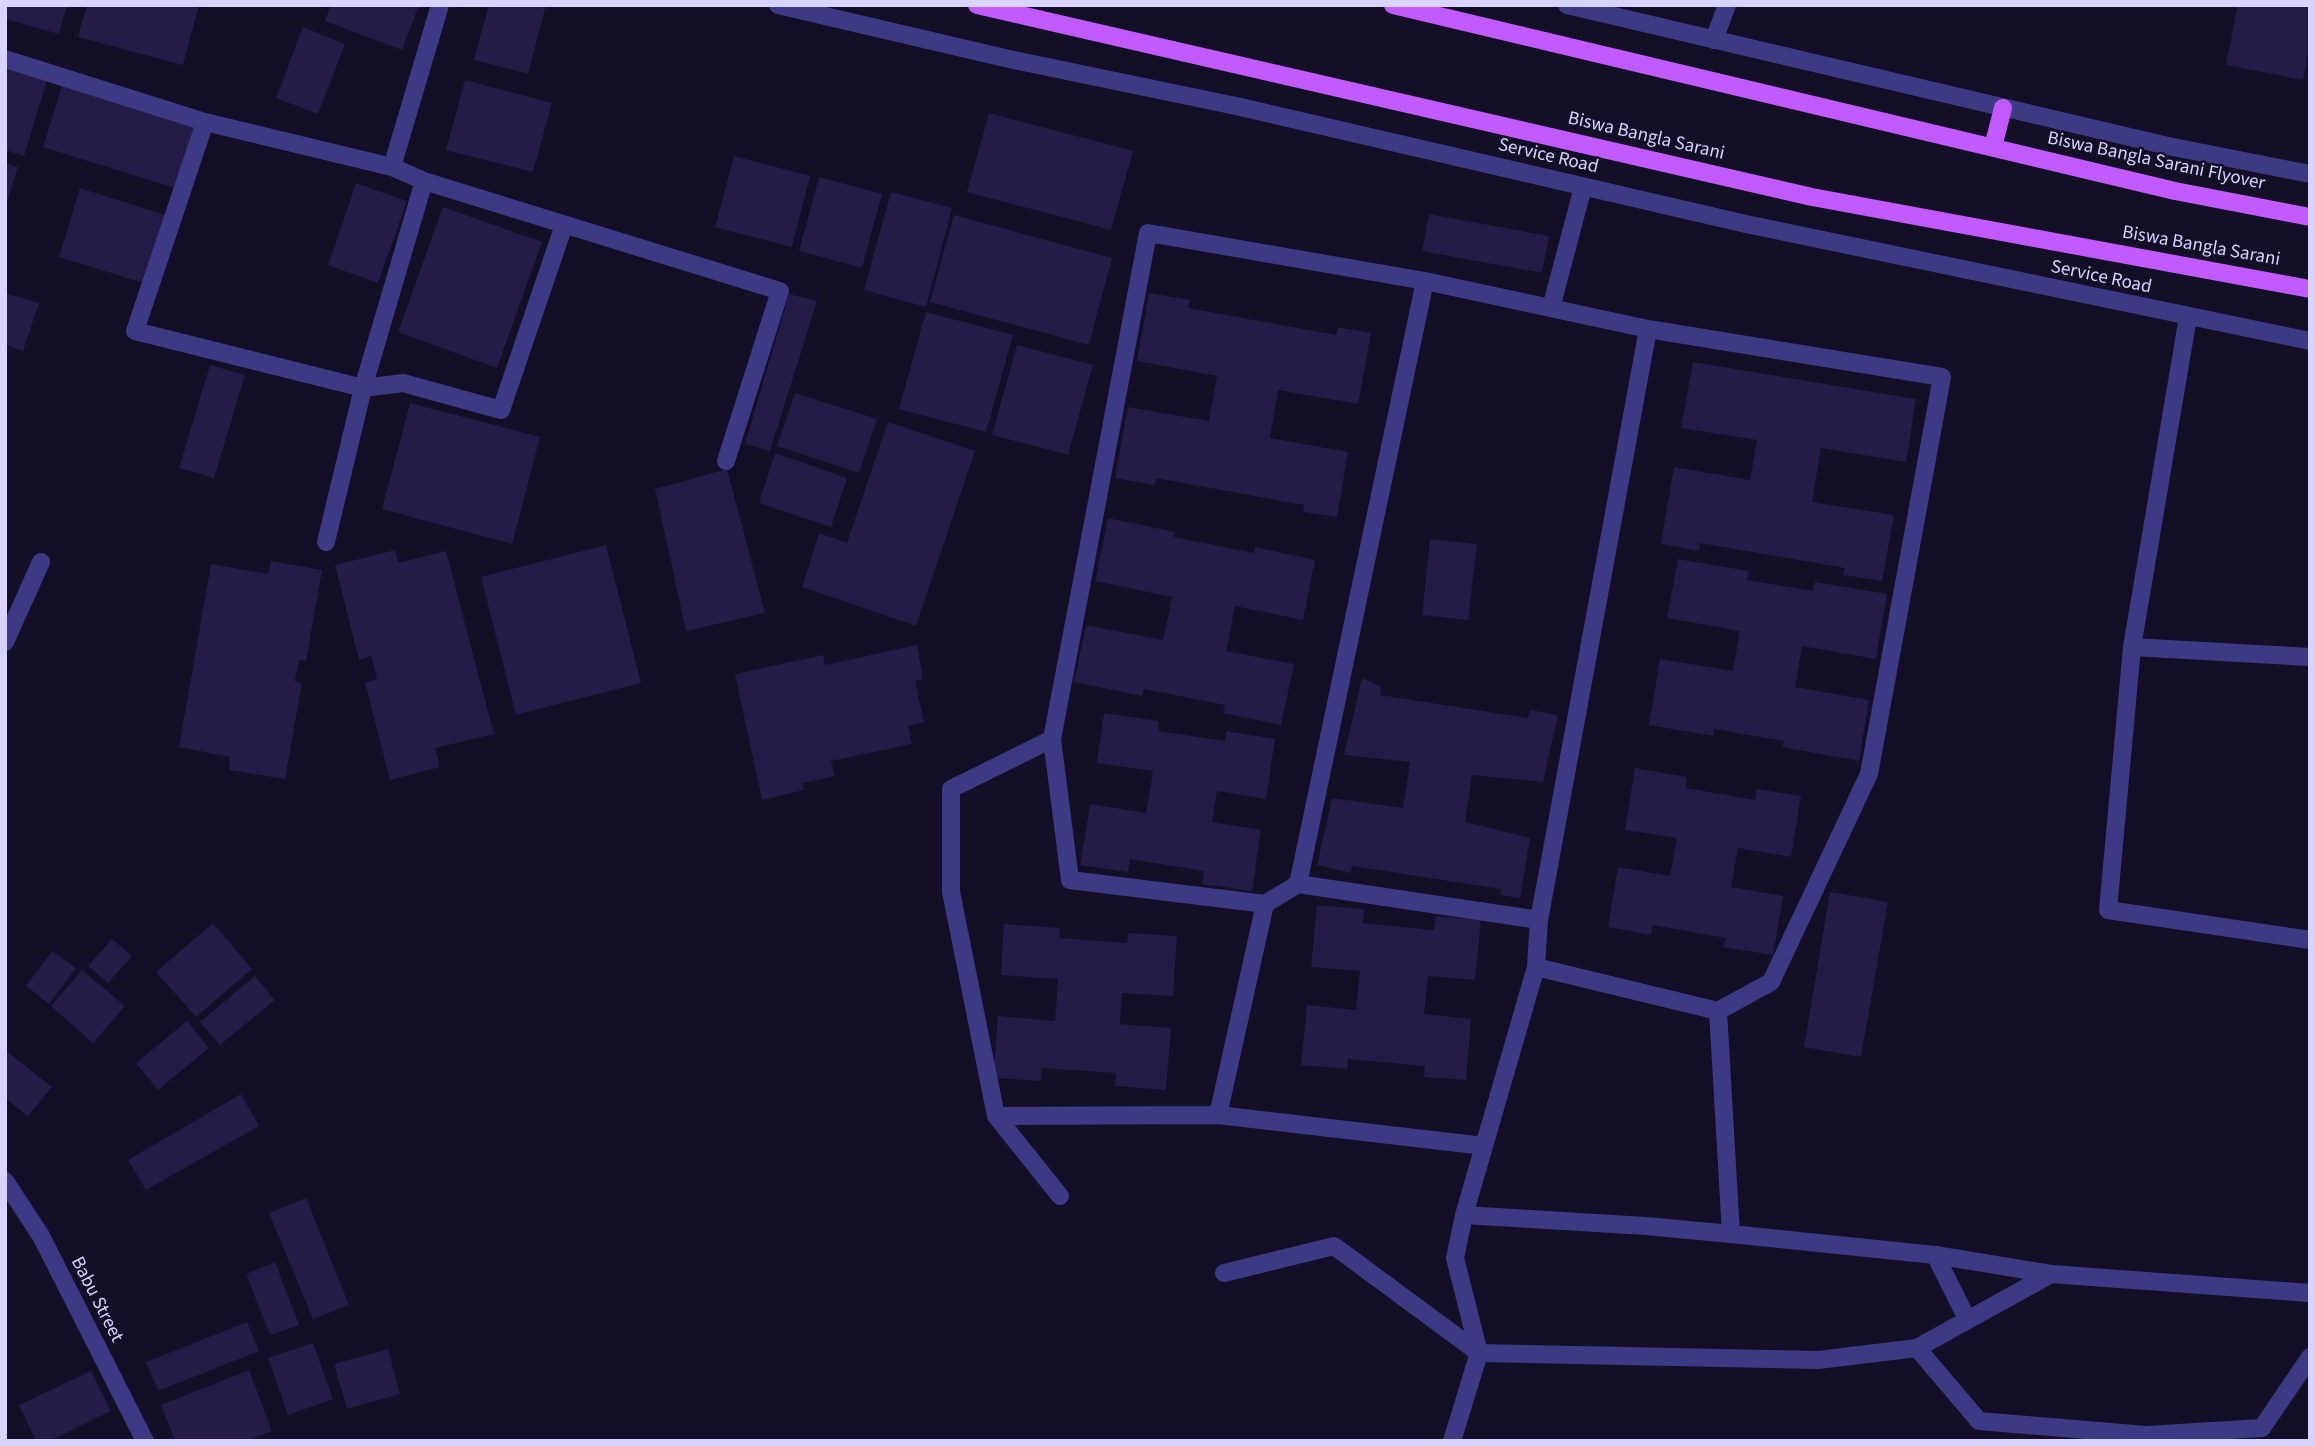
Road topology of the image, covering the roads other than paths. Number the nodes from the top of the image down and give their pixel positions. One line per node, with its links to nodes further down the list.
1 (440, 5): 12 (street)
2 (778, 5): 15 (street, Service Road)
3 (978, 5): 19 (main road, Biswa Bangla Sarani)
4 (1393, 5): 11 (main road)
5 (1567, 5): 7 (street)
6 (1727, 5): 7 (street)
7 (1714, 40): 9 (street)
8 (5, 59): 10 (street)
9 (2003, 108): 11 (main road); 13 (street)
10 (205, 122): 12 (street); 24 (street)
11 (1993, 147): 16 (main road, Biswa Bangla Sarani Flyover)
12 (392, 167): 14 (street)
13 (2310, 174)
14 (424, 181): 17 (street); 24 (street)
15 (1583, 187): 20 (street); 21 (street, Service Road)
16 (2310, 217)
17 (564, 225): 24 (street); 25 (street)
18 (1425, 281): 20 (street); 31 (street); 32 (street)
19 (2310, 289)
20 (1551, 308): 22 (street)
21 (2188, 317): 23 (street, Service Road); 29 (street)
22 (1648, 329): 34 (street); 37 (street)
23 (2310, 341)
24 (363, 388): 26 (street)
25 (726, 461)
26 (326, 542)
27 (41, 562): 28 (street)
28 (5, 642)
29 (2132, 647): 30 (street); 35 (street)
30 (2310, 657)
31 (1052, 739): 33 (street); 39 (street)
32 (1298, 884): 33 (street); 34 (street)
33 (1265, 904): 38 (street)
34 (1539, 920): 36 (street)
35 (2310, 940)
36 (1536, 967): 37 (street); 40 (street)
37 (1718, 1011): 44 (street)
38 (1218, 1115): 39 (street); 40 (street)
39 (996, 1116): 42 (street)
40 (1484, 1146): 43 (street)
41 (5, 1181): 53 (street, Babu Street)
42 (1060, 1196)
43 (1464, 1215): 44 (street); 51 (street)
44 (1731, 1234): 45 (street)
45 (1935, 1255): 47 (street); 49 (street)
46 (1224, 1273): 51 (street)
47 (2051, 1274): 48 (street); 49 (street)
48 (2310, 1293)
49 (1967, 1319): 50 (street)
50 (1917, 1348): 51 (street); 52 (street)
51 (1479, 1353): 54 (street)
52 (2310, 1357)
53 (145, 1441)
54 (1452, 1441)

